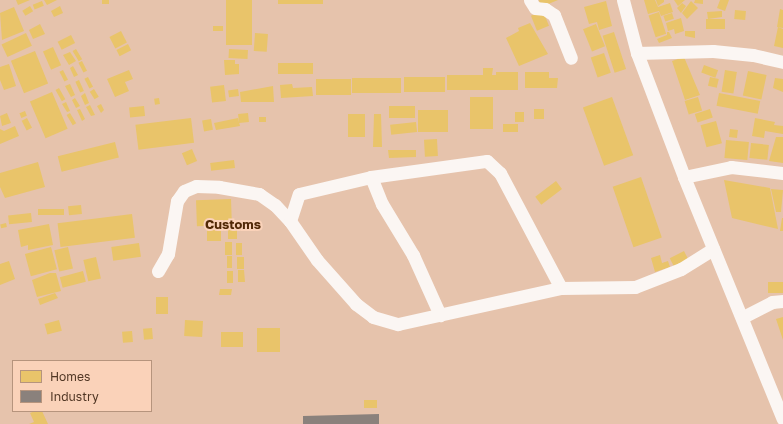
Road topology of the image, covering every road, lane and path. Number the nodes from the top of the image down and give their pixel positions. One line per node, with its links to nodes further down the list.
1 (530, 0): 4 (street)
2 (624, 0): 3 (street)
3 (637, 53): 5 (street); 8 (street)
4 (571, 58)
5 (783, 62)
6 (783, 173): 8 (street)
7 (371, 177): 9 (street); 12 (street); 14 (street)
8 (684, 177): 10 (street)
9 (290, 221): 11 (street); 14 (street)
10 (713, 249): 12 (street); 15 (street)
11 (158, 271)
12 (561, 288): 14 (street)
13 (783, 301): 15 (street)
14 (440, 316)
15 (743, 317): 16 (street)
16 (783, 419)

